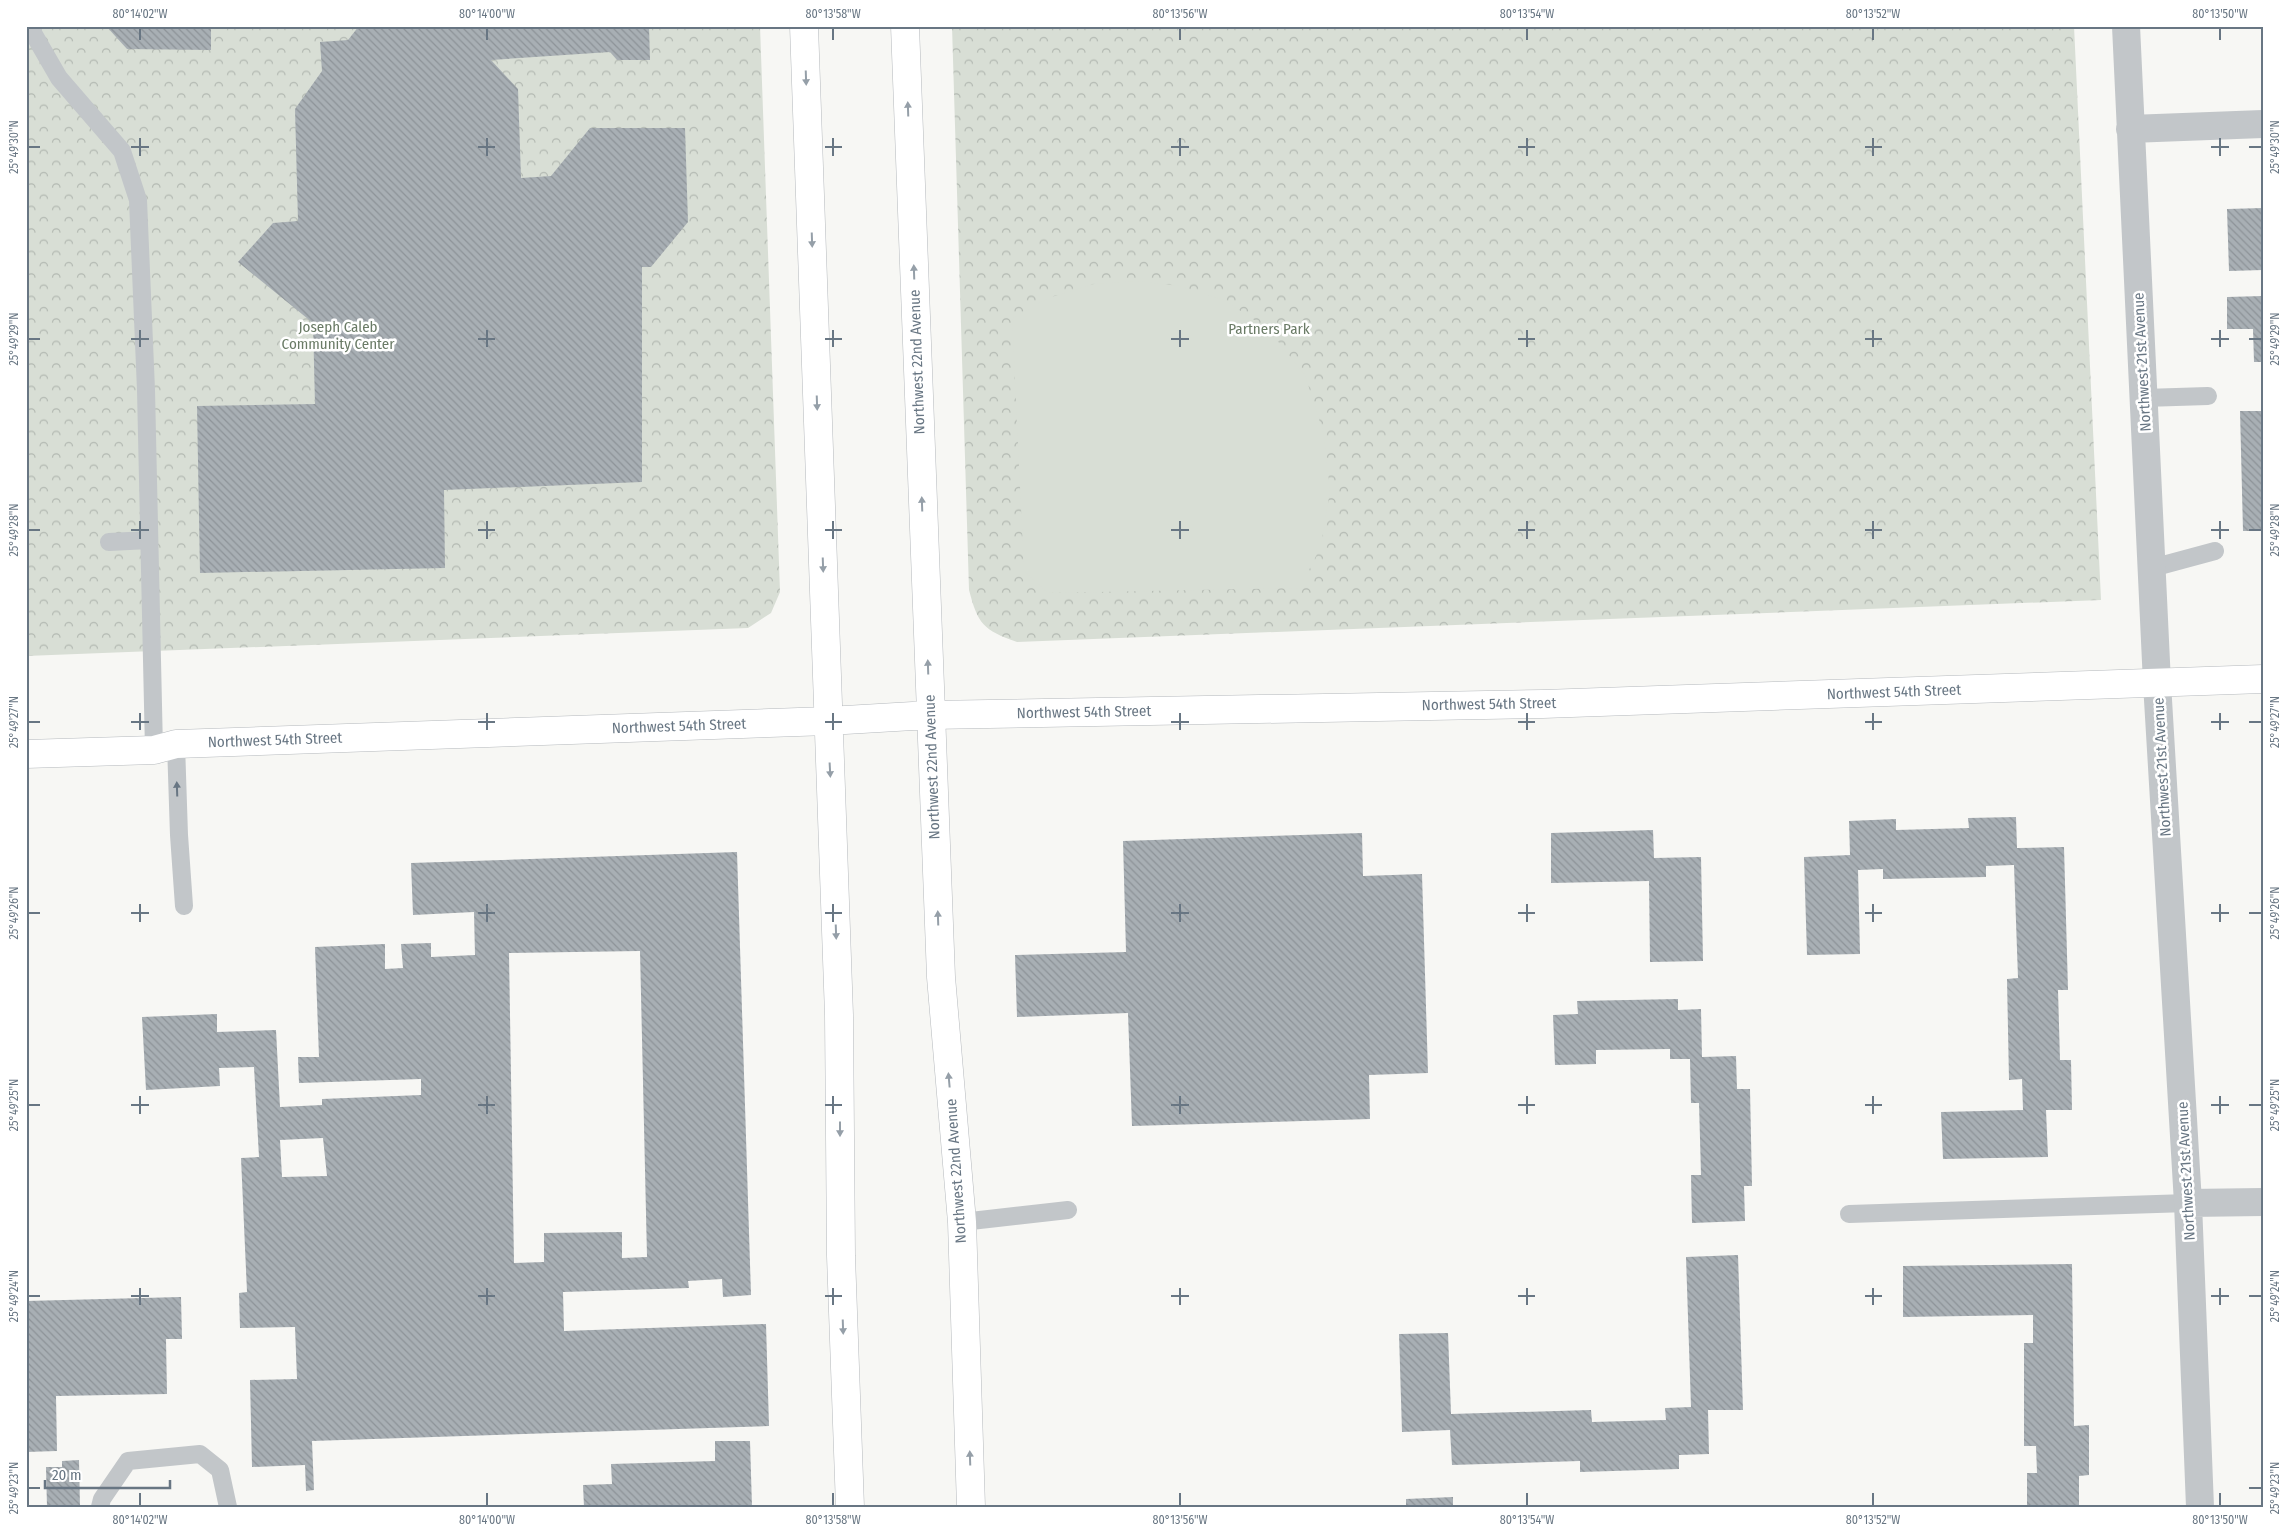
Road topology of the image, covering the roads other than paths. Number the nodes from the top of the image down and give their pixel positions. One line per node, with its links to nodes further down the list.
1 (33, 26): 9 (lane)
2 (804, 26): 16 (main road, one-way to 16)
3 (905, 26): 15 (main road, Northwest 22nd Avenue, one-way to 3)
4 (2126, 26): 6 (street, Northwest 21st Avenue)
5 (2263, 124): 6 (street)
6 (2130, 129): 8 (street, Northwest 21st Avenue)
7 (2208, 396): 8 (lane)
8 (2144, 398): 12 (street, Northwest 21st Avenue)
9 (149, 540): 10 (lane); 17 (lane)
10 (109, 542)
11 (2215, 551): 12 (lane)
12 (2152, 568): 14 (street, Northwest 21st Avenue)
13 (2263, 679): 14 (main road, Northwest 54th Street)
14 (2157, 683): 15 (main road, Northwest 54th Street); 21 (street, Northwest 21st Avenue)
15 (930, 715): 16 (main road, Northwest 54th Street); 24 (main road, Northwest 22nd Avenue, one-way to 15)
16 (828, 721): 17 (main road, Northwest 54th Street); 27 (main road, one-way to 27)
17 (165, 747): 18 (main road, Northwest 54th Street); 19 (lane, one-way to 17)
18 (26, 754)
19 (184, 906)
20 (2263, 1202): 21 (street)
21 (2188, 1203): 23 (lane); 29 (street, Northwest 21st Avenue)
22 (1068, 1210): 24 (lane)
23 (1849, 1214)
24 (962, 1222): 28 (main road, Northwest 22nd Avenue, one-way to 24)
25 (100, 1507): 26 (lane)
26 (228, 1507)
27 (850, 1507)
28 (971, 1507)
29 (2200, 1507)

